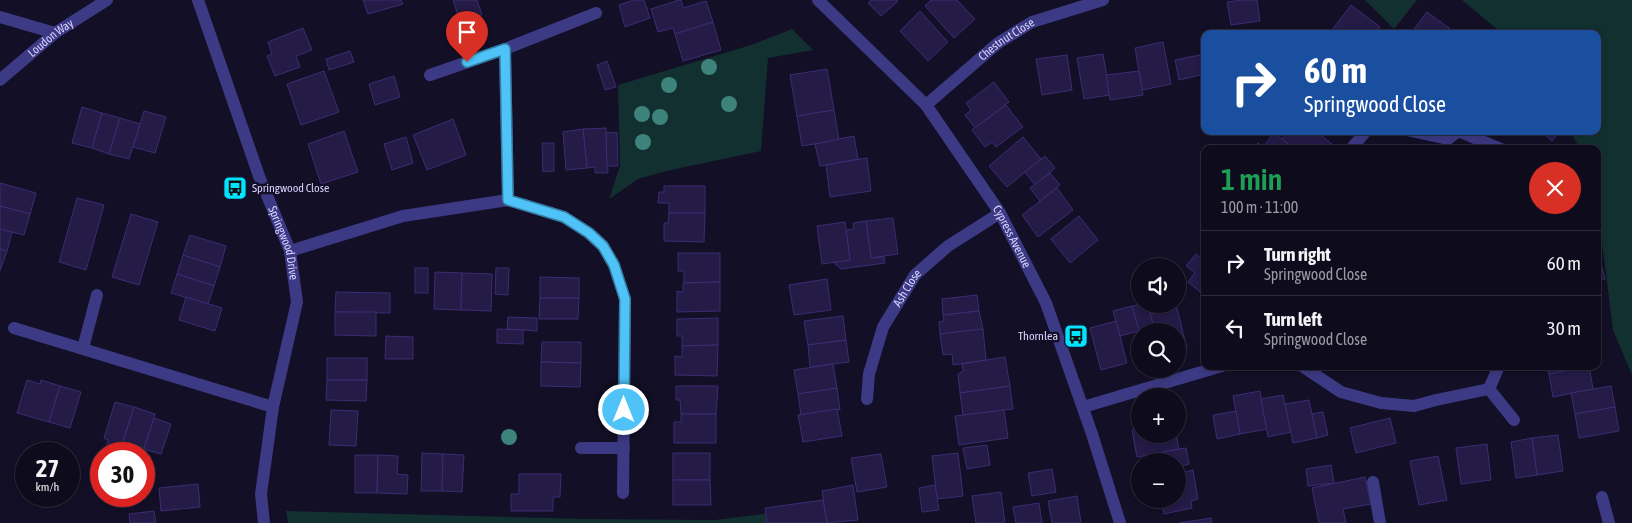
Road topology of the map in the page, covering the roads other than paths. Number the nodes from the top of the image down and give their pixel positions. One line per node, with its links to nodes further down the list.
1 (106, 0): 7 (street, Loudon Way)
2 (198, 0): 18 (street, Springwood Drive)
3 (818, 0): 11 (street, Cypress Avenue)
4 (1103, 0): 11 (street, Chestnut Close)
5 (596, 14): 8 (street)
6 (0, 17): 7 (street)
7 (55, 33): 10 (street, Loudon Way)
8 (505, 49): 9 (street); 16 (street)
9 (430, 74)
10 (0, 80)
11 (926, 105): 17 (street, Cypress Avenue)
12 (1363, 135): 14 (street)
13 (1458, 135): 15 (street)
14 (1354, 145)
15 (1489, 145)
16 (508, 200): 18 (street); 31 (street)
17 (1000, 213): 26 (street, Ash Close); 28 (street, Cypress Avenue)
18 (290, 251): 27 (street, Springwood Drive)
19 (97, 295): 21 (street)
20 (14, 328): 21 (street)
21 (84, 348): 27 (street)
22 (1209, 370): 28 (street)
23 (1308, 370): 25 (street)
24 (1497, 370): 25 (street)
25 (1489, 389): 29 (street)
26 (867, 400)
27 (273, 407): 35 (street, Springwood Drive)
28 (1083, 408): 36 (street, Cypress Avenue)
29 (1514, 420)
30 (580, 448): 31 (street)
31 (624, 448): 33 (street)
32 (1373, 482): 37 (street)
33 (623, 493)
34 (1602, 497): 38 (street)
35 (264, 523)
36 (1120, 523)
37 (1380, 523)
38 (1609, 523)

